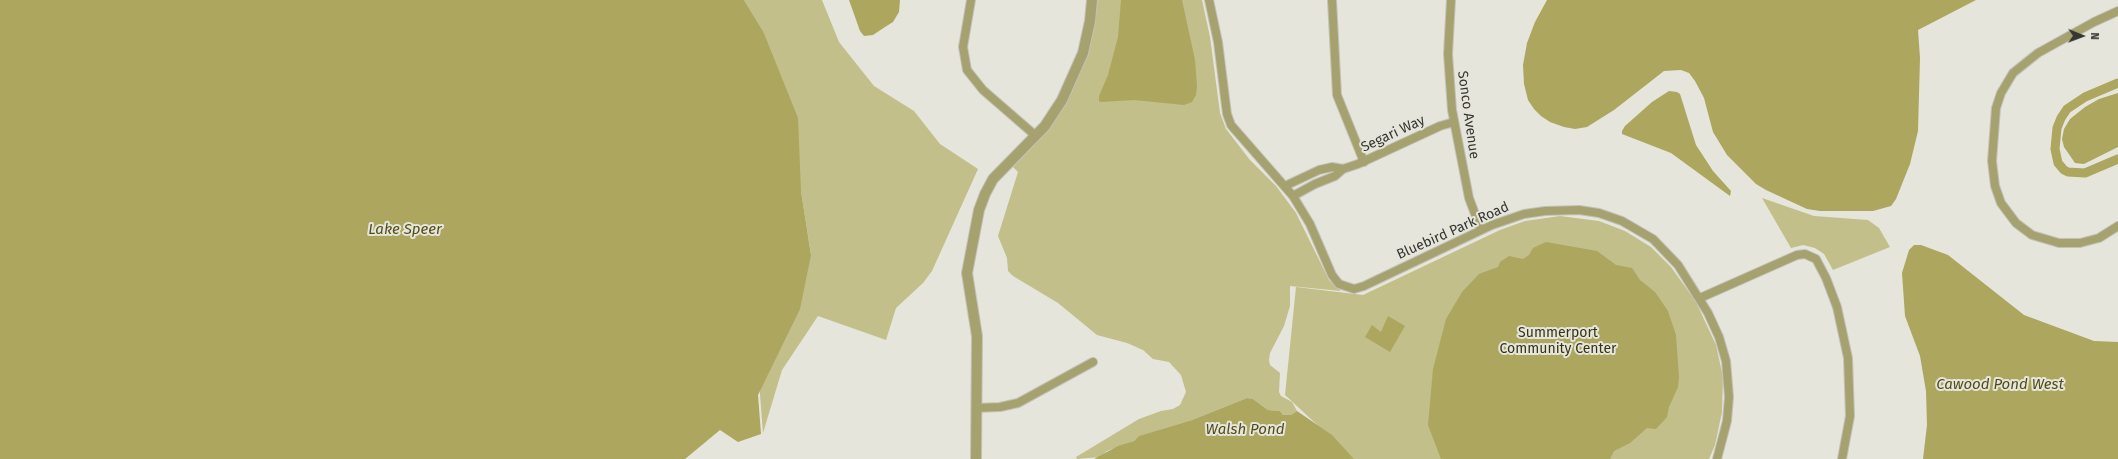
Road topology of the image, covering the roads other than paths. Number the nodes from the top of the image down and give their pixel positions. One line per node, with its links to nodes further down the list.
1 (971, 0): 8 (street)
2 (1092, 0): 8 (street)
3 (1209, 0): 11 (street, Bluebird Park Road)
4 (1332, 0): 9 (street)
5 (1451, 0): 7 (street, Sonco Avenue)
6 (2118, 11): 13 (street)
7 (1454, 122): 9 (street, Segari Way); 14 (street, Sonco Avenue)
8 (1036, 136): 17 (street)
9 (1364, 162): 10 (street, Segari Way)
10 (1343, 169): 11 (street, Segari Way); 12 (street, Segari Way)
11 (1285, 186): 12 (street, Bluebird Park Road)
12 (1293, 196): 14 (street, Bluebird Park Road)
13 (2118, 226)
14 (1481, 230): 15 (street, Bluebird Park Road)
15 (1700, 298): 19 (street, Bluebird Park Road); 20 (street)
16 (1094, 362): 17 (street)
17 (976, 408): 18 (street)
18 (976, 459)
19 (1717, 459)
20 (1842, 459)

